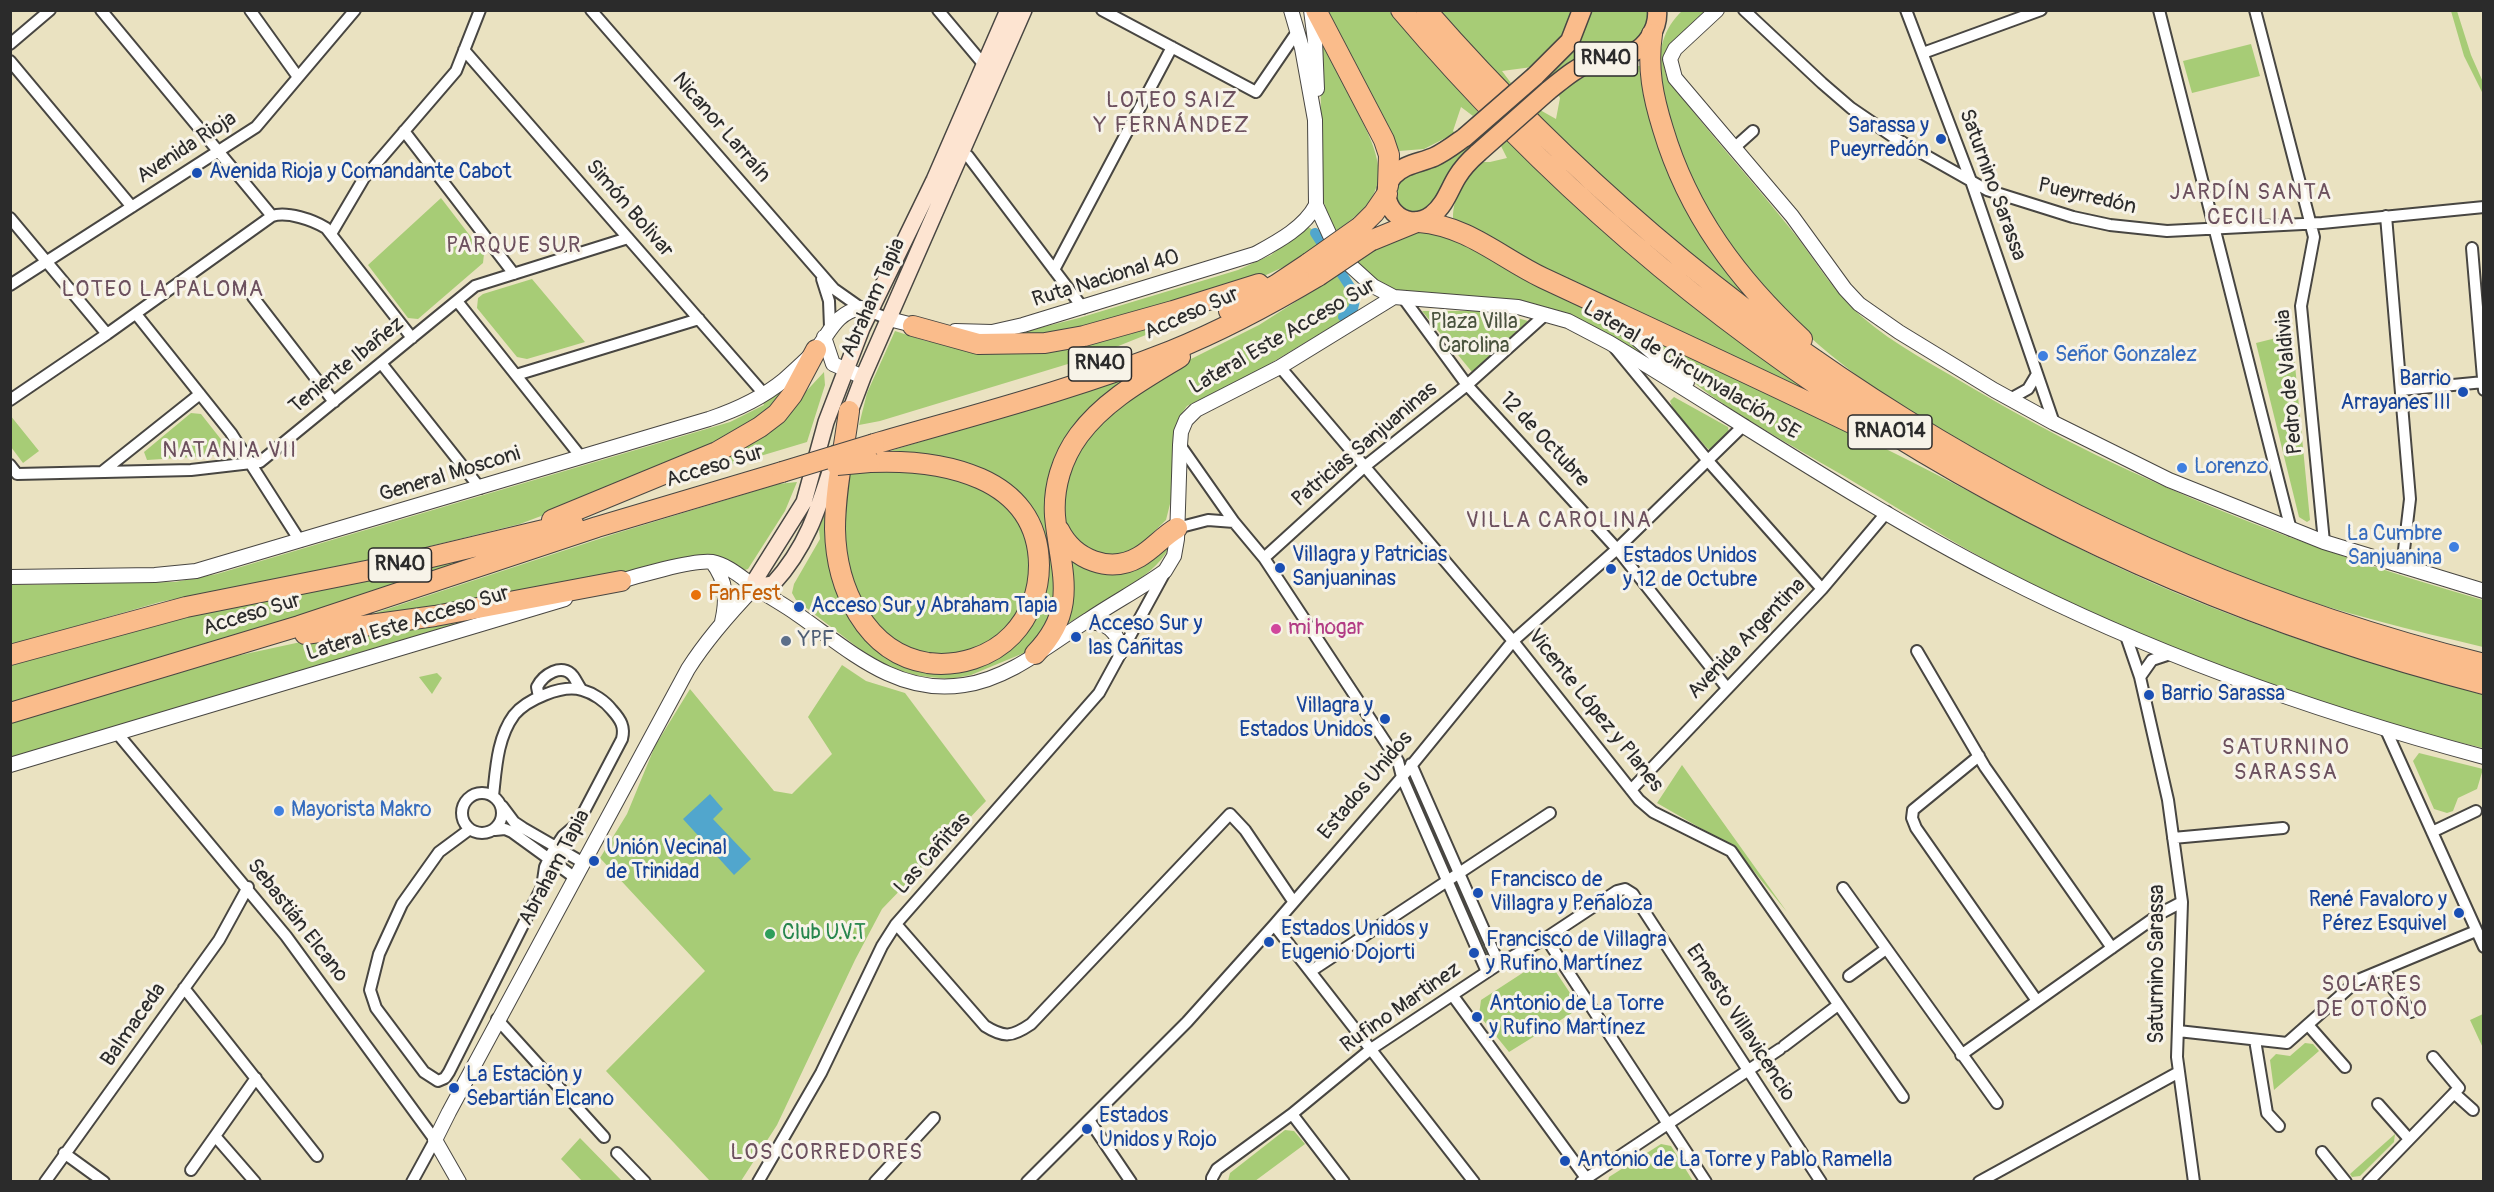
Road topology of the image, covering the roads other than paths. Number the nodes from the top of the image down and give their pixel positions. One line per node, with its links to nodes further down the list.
1 (50, 10): 26 (street)
2 (100, 10): 38 (street)
3 (250, 10): 32 (street)
4 (355, 10): 32 (street, Avenida Rioja)
5 (480, 10): 28 (street)
6 (591, 10): 57 (street, Nicanor Larraín)
7 (938, 10): 31 (street)
8 (1008, 10): 31 (main road, Abraham Tapia)
9 (1024, 10): 37 (main road, Abraham Tapia)
10 (1102, 10): 27 (street)
11 (1291, 10): 24 (street, Lateral de Circunvalación SE)
12 (1311, 10): 33 (street)
13 (1316, 10): 40 (highway)
14 (1401, 10): 105 (highway, RNA014)
15 (1426, 10): 93 (highway, RNA014)
16 (1582, 10): 40 (highway, Acceso Sur / RN40, bridge)
17 (1657, 10): 25 (highway, RN40)
18 (1717, 10): 36 (street)
19 (1744, 10): 39 (street, Pueyrredón)
20 (1905, 10): 29 (street, Saturnino Sarassa)
21 (2041, 10): 29 (street)
22 (2159, 10): 49 (street)
23 (2255, 10): 48 (street, Pedro de Valdivia)
24 (1297, 32): 27 (street); 33 (street, Lateral de Circunvalación SE)
25 (1652, 34): 47 (highway, Acceso Sur / RN40, bridge); 93 (highway)
26 (10, 44)
27 (1172, 47): 55 (street)
28 (464, 50): 34 (street); 52 (street, Simón Bolivar)
29 (1923, 53): 39 (street, Saturnino Sarassa)
30 (10, 61): 42 (street)
31 (985, 66): 37 (main road, Abraham Tapia)
32 (298, 77): 38 (street, Avenida Rioja)
33 (1315, 120): 41 (street, Lateral de Circunvalación SE)
34 (404, 131): 50 (street); 58 (street)
35 (1753, 131): 36 (street)
36 (1734, 148): 88 (street)
37 (956, 149): 55 (street); 65 (main road, Abraham Tapia); 70 (main road, Abraham Tapia)
38 (218, 152): 42 (street, Avenida Rioja); 44 (street)
39 (1971, 181): 49 (street, Pueyrredón); 79 (street, Saturnino Sarassa)
40 (1388, 190): 47 (highway); 51 (highway, Acceso Sur / RN40)
41 (1316, 206): 62 (street, Lateral de Circunvalación SE); 64 (street, Ruta Nacional 40)
42 (132, 207): 54 (street, Avenida Rioja)
43 (2484, 207): 45 (street, Pueyrredón)
44 (272, 216): 50 (street); 67 (street)
45 (2386, 216): 48 (street, Pueyrredón); 84 (street)
46 (10, 218): 54 (street)
47 (1417, 222): 51 (highway, Acceso Sur / RN40); 59 (highway)
48 (2310, 223): 49 (street, Pueyrredón); 114 (street, Pedro de Valdivia)
49 (2216, 229): 112 (street)
50 (331, 234): 73 (street)
51 (1365, 234): 56 (highway, Acceso Sur / RN40, bridge)
52 (628, 238): 58 (street, Teniente Ibañez); 69 (street, Simón Bolivar)
53 (2472, 248): 82 (street)
54 (47, 262): 60 (street, Avenida Rioja); 72 (street)
55 (1054, 270): 64 (street)
56 (1314, 270): 66 (highway, Acceso Sur / RN40); 71 (highway); 97 (highway, Acceso Sur / RN40)
57 (819, 273): 65 (street, Nicanor Larraín); 74 (street, Nicanor Larraín)
58 (514, 274): 63 (street, Teniente Ibañez)
59 (1554, 283): 91 (street); 105 (highway)
60 (10, 285)
61 (253, 297): 90 (street)
62 (1399, 298): 68 (street, Lateral de Circunvalación SE); 77 (street, Lateral Este Acceso Sur); 83 (street, 12 de Octubre)
63 (457, 301): 73 (street, Teniente Ibañez); 80 (street)
64 (1083, 308): 71 (street, Ruta Nacional 40)
65 (865, 310): 70 (street, Nicanor Larraín); 74 (street, General Mosconi); 78 (main road, Abraham Tapia)
66 (1260, 310): 97 (highway, Acceso Sur / RN40); 110 (highway)
67 (136, 314): 72 (street); 86 (street)
68 (1546, 314): 75 (street, Lateral de Circunvalación SE); 83 (street, Patricias Sanjuaninas)
69 (699, 319): 80 (street); 87 (street, Simón Bolivar)
70 (889, 319): 71 (street, Ruta Nacional 40); 81 (main road, Abraham Tapia)
71 (913, 326)
72 (107, 334): 89 (street)
73 (412, 338): 76 (street, Teniente Ibañez)
74 (823, 338): 78 (street, Nicanor Larraín); 87 (street, General Mosconi); 115 (highway)
75 (1610, 343): 91 (street, Lateral de Circunvalación SE); 99 (street)
76 (381, 363): 90 (street, Teniente Ibañez); 106 (street)
77 (1280, 367): 96 (street, Lateral Este Acceso Sur); 103 (street, Vicente López y Planes)
78 (846, 371): 81 (street); 107 (main road, Abraham Tapia)
79 (2037, 374): 88 (street); 94 (street, Saturnino Sarassa)
80 (516, 375): 98 (street)
81 (863, 377): 92 (main road, Abraham Tapia)
82 (2483, 382): 84 (street); 85 (street)
83 (1467, 385): 103 (street, Patricias Sanjuaninas); 116 (street, 12 de Octubre)
84 (2401, 390): 119 (street)
85 (2484, 390)
86 (200, 394): 100 (street); 104 (street)
87 (764, 394): 98 (street, General Mosconi)
88 (2010, 399): 94 (street)
89 (10, 400)
90 (334, 402): 100 (street, Teniente Ibañez)
91 (1715, 407): 95 (street, Lateral de Circunvalación SE)
92 (849, 411): 97 (highway); 123 (main road, Abraham Tapia)
93 (1908, 422): 133 (highway, RNA014)
94 (2054, 423): 112 (street)
95 (1744, 425): 99 (street, Estados Unidos); 108 (street, Lateral de Circunvalación SE)
96 (1180, 445): 109 (street); 111 (street, Lateral Este Acceso Sur)
97 (874, 446): 102 (highway, Acceso Sur / RN40); 102 (highway, bridge)
98 (581, 458): 106 (street, General Mosconi)
99 (1708, 462): 116 (street, Estados Unidos); 125 (street)
100 (250, 463): 104 (street, Teniente Ibañez); 113 (street)
101 (10, 465): 104 (street, Teniente Ibañez)
102 (787, 467): 115 (highway, Acceso Sur / RN40); 132 (highway, Acceso Sur / RN40)
103 (1364, 467): 117 (street, Patricias Sanjuaninas); 131 (street, Vicente López y Planes)
104 (102, 472)
105 (1972, 482): 142 (highway, RNA014)
106 (480, 488): 113 (street, General Mosconi)
107 (804, 502): 123 (main road); 124 (main road, Abraham Tapia)
108 (1887, 512): 125 (street, Avenida Argentina); 130 (street, Lateral de Circunvalación SE)
109 (1234, 522): 111 (street); 117 (street)
110 (1056, 525): 111 (highway); 136 (highway)
111 (1177, 528): 120 (street, Lateral Este Acceso Sur)
112 (2291, 530): 114 (street)
113 (300, 541): 121 (street, General Mosconi)
114 (2324, 542): 119 (street)
115 (486, 545): 138 (highway, Acceso Sur / RN40)
116 (1617, 549): 131 (street, Estados Unidos); 143 (street, 12 de Octubre)
117 (1264, 558): 151 (street)
118 (712, 562): 122 (street, Lateral Este Acceso Sur); 124 (street); 128 (street)
119 (2402, 567): 126 (street)
120 (1165, 571): 129 (street); 135 (street, Las Cañitas)
121 (10, 577)
122 (621, 581): 132 (highway); 148 (street, Lateral Este Acceso Sur)
123 (772, 584): 124 (main road); 127 (street)
124 (755, 587): 127 (street); 128 (street, Abraham Tapia)
125 (1822, 589): 143 (street, Avenida Argentina)
126 (2484, 591)
127 (780, 603): 136 (street)
128 (722, 622): 167 (street, Abraham Tapia)
129 (1085, 622): 135 (street); 136 (street)
130 (2126, 636): 137 (street, Lateral de Circunvalación SE); 141 (street, Saturnino Sarassa)
131 (1513, 641): 152 (street, Estados Unidos); 155 (street, Vicente López y Planes)
132 (237, 645): 146 (highway, Acceso Sur / RN40)
133 (2419, 647): 139 (highway); 140 (highway, RNA014)
134 (1917, 651): 149 (street)
135 (1120, 653): 176 (street, Las Cañitas)
136 (1035, 654)
137 (2170, 654): 141 (street); 147 (street, Lateral de Circunvalación SE)
138 (10, 655)
139 (2484, 658)
140 (2484, 664)
141 (2140, 677): 164 (street, Saturnino Sarassa)
142 (2484, 684)
143 (1727, 688): 155 (street, Avenida Argentina)
144 (581, 689): 145 (street); 145 (street); 165 (street)
145 (539, 697): 156 (street)
146 (10, 713)
147 (2386, 730): 150 (street, Lateral de Circunvalación SE); 163 (street)
148 (117, 733): 153 (street); 171 (street, Sebastián Elcano)
149 (1979, 756): 181 (street); 190 (street)
150 (2484, 757)
151 (1398, 761): 152 (street); 154 (street)
152 (1411, 764): 154 (street, Estados Unidos); 168 (street)
153 (10, 765)
154 (1402, 777): 170 (street); 174 (street, Estados Unidos)
155 (1630, 790): 191 (street, Vicente López y Planes)
156 (493, 796): 157 (street); 161 (street)
157 (501, 806): 162 (street); 165 (street)
158 (2476, 811): 163 (street)
159 (1550, 813): 168 (street)
160 (2283, 828): 164 (street)
161 (470, 829): 162 (street); 166 (street)
162 (495, 830): 166 (street)
163 (2432, 832): 178 (street)
164 (2173, 838): 175 (street, Saturnino Sarassa)
165 (556, 847): 166 (street); 167 (street)
166 (549, 859): 169 (street)
167 (582, 862): 169 (street, Abraham Tapia)
168 (1459, 874): 170 (street); 183 (street)
169 (574, 877): 193 (street, Abraham Tapia)
170 (1448, 881): 185 (street); 186 (street)
171 (248, 887): 188 (street, Balmaceda); 217 (street, Sebastián Elcano)
172 (1843, 888): 182 (street)
173 (1625, 889): 179 (street, Rufino Martinez); 201 (street, Ernesto Villavicencio)
174 (1293, 901): 176 (street); 177 (street, Estados Unidos)
175 (2182, 902): 181 (street); 195 (street, Saturnino Sarassa)
176 (896, 924): 231 (street, Las Cañitas)
177 (1274, 925): 185 (street); 211 (street, Estados Unidos)
178 (2476, 931): 180 (street); 184 (street)
179 (1546, 938): 183 (street, Rufino Martinez); 212 (street)
180 (2484, 947)
181 (2112, 948): 190 (street)
182 (1886, 949): 187 (street); 198 (street)
183 (1499, 964): 186 (street, Rufino Martinez)
184 (2385, 969): 192 (street); 194 (street)
185 (1311, 971): 197 (street)
186 (1487, 972): 189 (street, Rufino Martinez)
187 (1849, 976)
188 (184, 988): 203 (street); 219 (street, Balmaceda)
189 (1453, 996): 197 (street, Rufino Martinez); 224 (street)
190 (2037, 1001): 198 (street)
191 (1838, 1005): 201 (street); 205 (street, Vicente López y Planes)
192 (2411, 1012)
193 (497, 1020): 215 (street); 217 (street, Abraham Tapia)
194 (2308, 1025): 196 (street); 200 (street)
195 (2178, 1031): 196 (street); 202 (street, Saturnino Sarassa)
196 (2255, 1040): 213 (street)
197 (1371, 1049): 209 (street, Rufino Martinez); 236 (street)
198 (1961, 1055): 206 (street)
199 (2433, 1057): 204 (street)
200 (2345, 1067)
201 (1748, 1072): 212 (street); 238 (street, Ernesto Villavicencio)
202 (2179, 1072): 239 (street); 240 (street, Saturnino Sarassa)
203 (256, 1078): 214 (street); 221 (street)
204 (2456, 1090): 208 (street); 216 (street)
205 (1903, 1097)
206 (1997, 1103)
207 (2379, 1104): 216 (street)
208 (2473, 1110)
209 (1292, 1113): 223 (street, Rufino Martinez); 235 (street)
210 (934, 1118): 232 (street)
211 (1089, 1120): 233 (street, Estados Unidos); 234 (street)
212 (1668, 1125): 224 (street); 237 (street)
213 (2279, 1126)
214 (215, 1136): 222 (street); 227 (street)
215 (603, 1137)
216 (2409, 1139): 242 (street)
217 (435, 1140): 228 (street); 229 (street)
218 (2322, 1152): 241 (street)
219 (64, 1153): 225 (street, Balmaceda); 226 (street)
220 (617, 1153): 230 (street)
221 (317, 1156)
222 (191, 1170)
223 (1212, 1180)
224 (1585, 1180)
225 (45, 1182)
226 (104, 1182)
227 (255, 1182)
228 (412, 1182)
229 (459, 1182)
230 (645, 1182)
231 (758, 1182)
232 (875, 1182)
233 (1027, 1182)
234 (1131, 1182)
235 (1344, 1182)
236 (1474, 1182)
237 (1706, 1182)
238 (1821, 1182)
239 (1979, 1182)
240 (2194, 1182)
241 (2346, 1182)
242 (2368, 1182)

